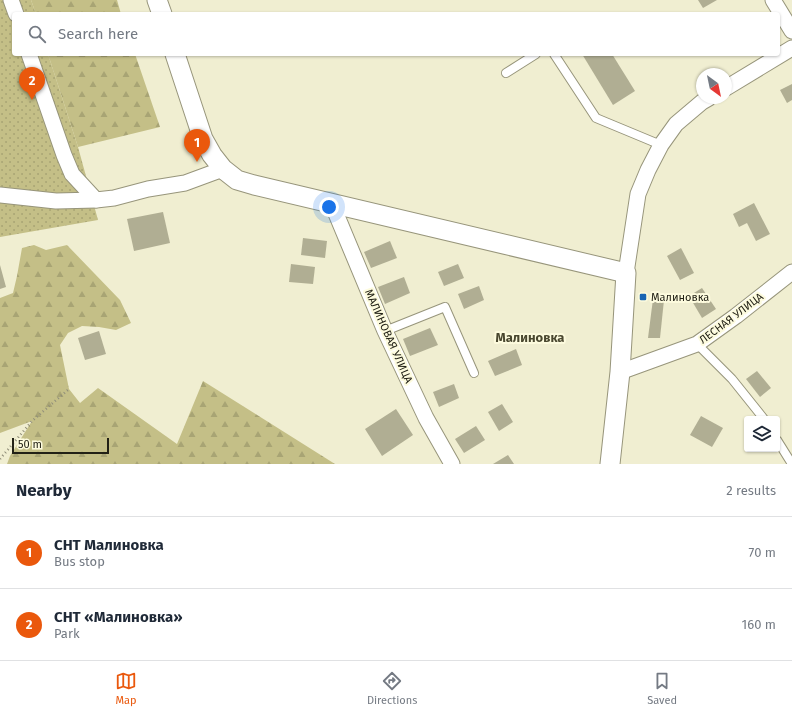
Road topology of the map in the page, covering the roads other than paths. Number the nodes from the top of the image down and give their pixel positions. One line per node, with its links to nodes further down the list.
1 (11, 0): 4 (street)
2 (157, 0): 5 (street)
3 (773, 0): 6 (street)
4 (15, 12)
5 (161, 12)
6 (792, 30)
7 (792, 48): 8 (street)
8 (780, 55)
9 (30, 56): 20 (street)
10 (176, 56): 18 (street)
11 (533, 56): 14 (lane)
12 (555, 56): 17 (lane)
13 (779, 56): 15 (street)
14 (506, 73)
15 (732, 84)
16 (700, 104): 17 (street)
17 (661, 145): 23 (street)
18 (223, 169): 20 (street); 21 (street)
19 (0, 195): 20 (street)
20 (96, 200)
21 (332, 204): 23 (street); 24 (street, МАЛИНОВАЯ УЛИЦА)
22 (792, 272): 25 (street, ЛЕСНАЯ УЛИЦА)
23 (626, 273): 26 (street)
24 (386, 331): 27 (lane); 30 (street, МАЛИНОВАЯ УЛИЦА)
25 (697, 344): 26 (street, ЛЕСНАЯ УЛИЦА); 28 (lane)
26 (620, 372): 31 (street)
27 (474, 373)
28 (762, 416)
29 (780, 445): 32 (lane)
30 (452, 464)
31 (610, 464)
32 (792, 464)

